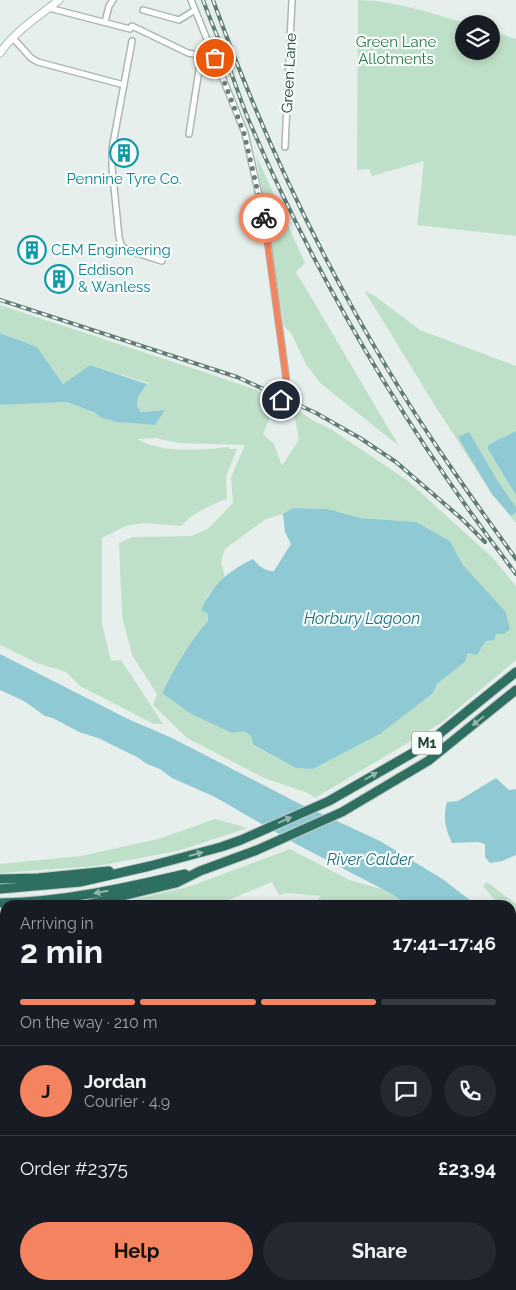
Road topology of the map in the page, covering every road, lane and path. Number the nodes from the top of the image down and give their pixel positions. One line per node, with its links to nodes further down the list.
1 (59, 0): 5 (street)
2 (113, 0): 8 (street)
3 (191, 0): 7 (street)
4 (292, 0): 16 (street, Green Lane)
5 (49, 8): 8 (street); 9 (street)
6 (144, 10): 7 (street)
7 (195, 10): 13 (street)
8 (106, 22): 12 (street)
9 (12, 38): 11 (street); 14 (street)
10 (132, 40): 14 (street)
11 (0, 53)
12 (201, 57): 13 (street); 15 (street)
13 (215, 58): 18 (street)
14 (124, 85): 17 (street)
15 (189, 134)
16 (285, 147)
17 (162, 261)
18 (281, 400)
19 (516, 672): 21 (highway, M1, one-way to 19)
20 (516, 690): 22 (highway, M1, one-way to 22)
21 (150, 866): 23 (highway); 24 (highway, M1)
22 (200, 871): 25 (highway, M1, one-way to 25); 26 (highway)
23 (0, 879)
24 (0, 890)
25 (31, 900)
26 (106, 900)

